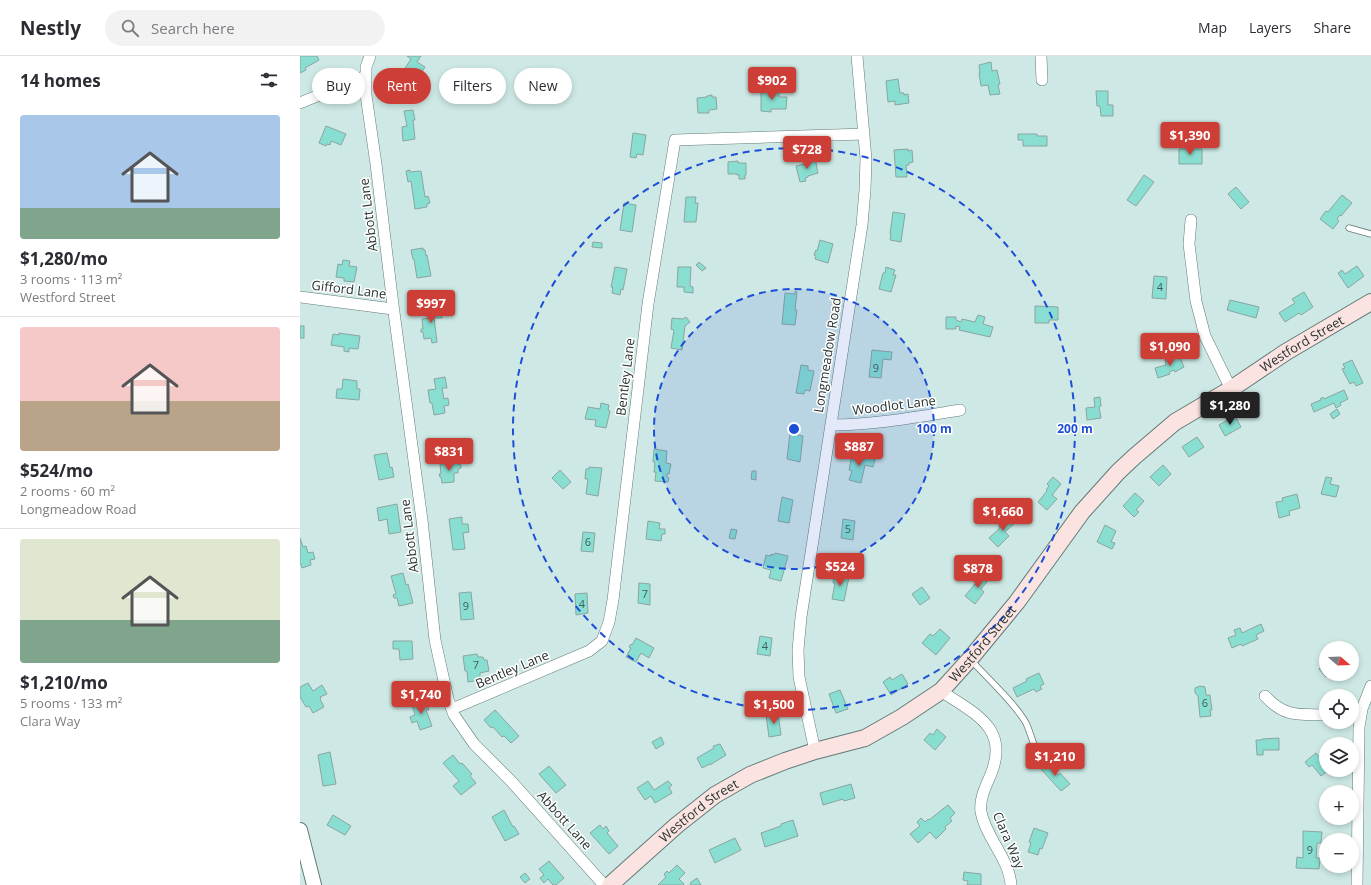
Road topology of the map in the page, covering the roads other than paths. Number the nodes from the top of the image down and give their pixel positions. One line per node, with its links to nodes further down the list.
1 (370, 56): 4 (street, Abbott Lane)
2 (857, 56): 7 (street, Longmeadow Road)
3 (1041, 56): 5 (street)
4 (366, 76): 6 (street); 13 (street, Abbott Lane)
5 (1042, 80)
6 (300, 103)
7 (864, 134): 16 (street, Longmeadow Road); 21 (street, Bentley Lane)
8 (1191, 220): 14 (street)
9 (1349, 228): 10 (lane)
10 (1371, 234)
11 (300, 297): 13 (street, Gifford Lane)
12 (1371, 302): 14 (main road, Westford Street)
13 (393, 309): 21 (street, Abbott Lane)
14 (1231, 389): 17 (main road, Westford Street)
15 (960, 410): 16 (street, Woodlot Lane)
16 (831, 425): 25 (street, Longmeadow Road)
17 (970, 659): 19 (main road, Westford Street); 26 (lane)
18 (1371, 686): 22 (street)
19 (941, 691): 25 (main road, Westford Street); 31 (street, Clara Way)
20 (1266, 696): 23 (street)
21 (452, 709): 29 (street, Abbott Lane)
22 (1359, 712)
23 (1319, 714)
24 (1358, 729): 32 (street)
25 (815, 751): 30 (main road, Westford Street)
26 (1041, 761)
27 (300, 830): 28 (street)
28 (314, 885)
29 (604, 885)
30 (610, 885)
31 (1011, 885)
32 (1357, 885)

